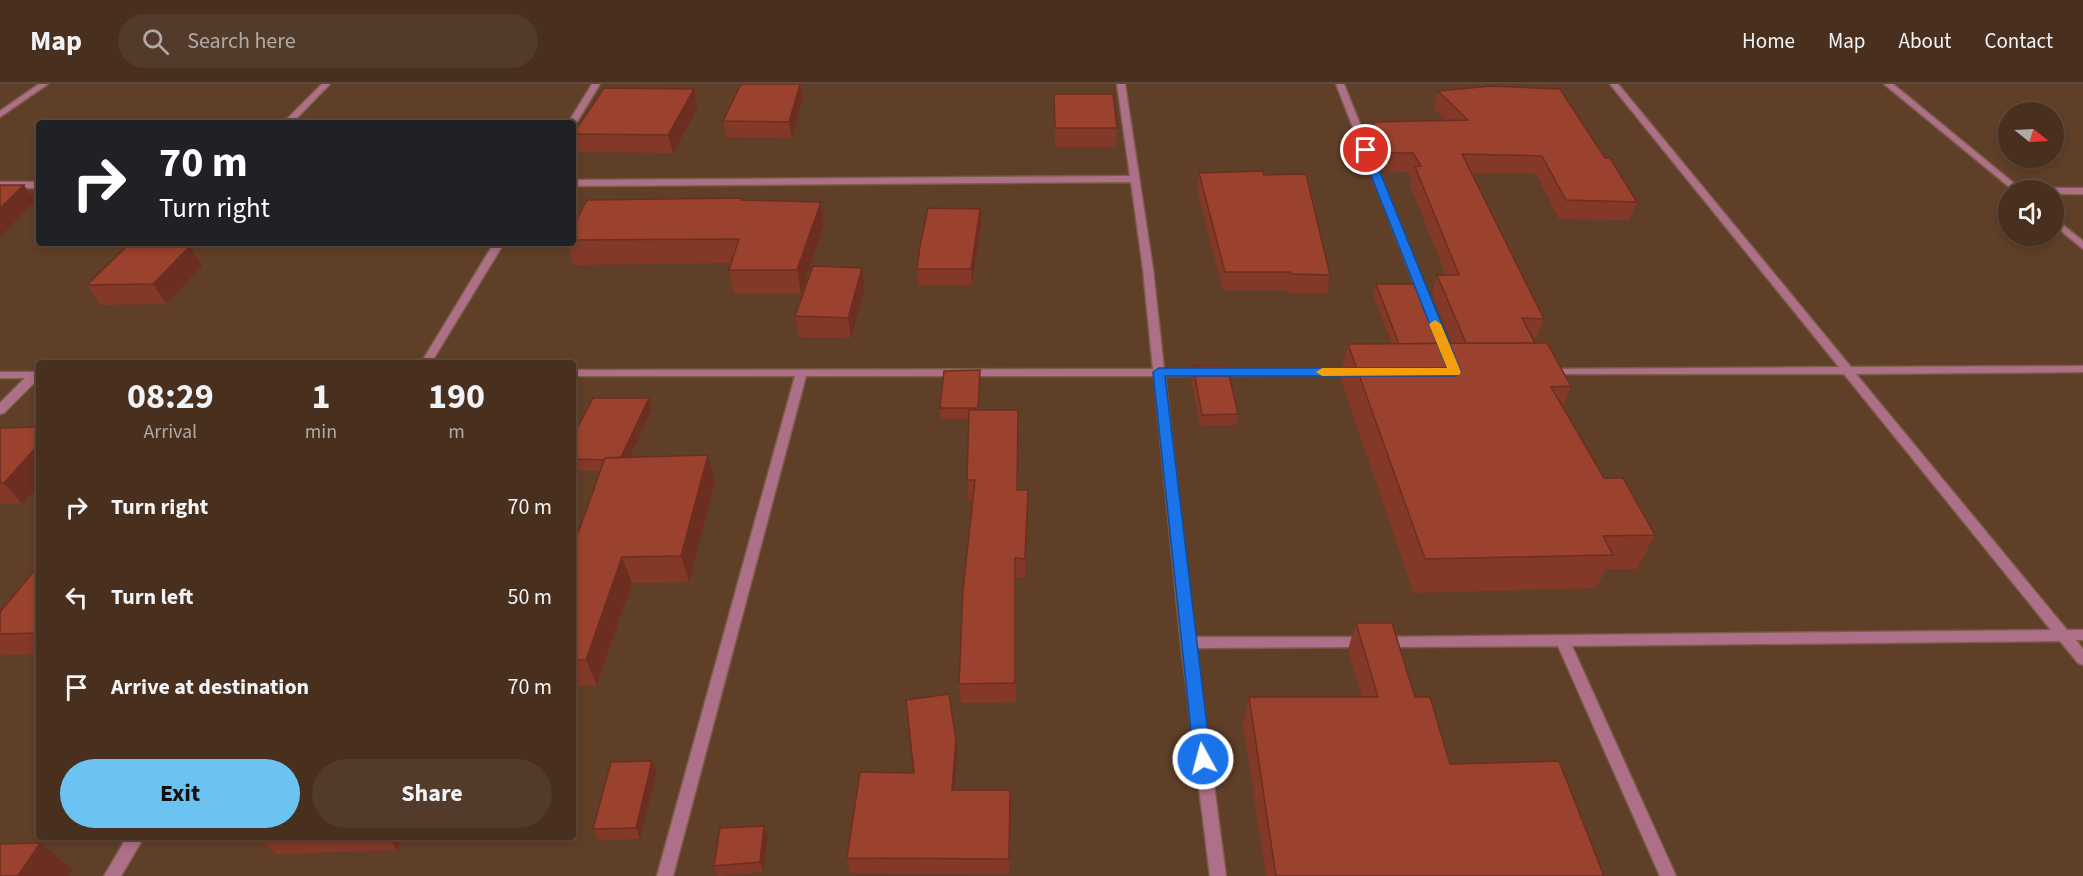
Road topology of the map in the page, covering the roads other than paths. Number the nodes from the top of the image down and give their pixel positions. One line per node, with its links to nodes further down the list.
1 (44, 84): 8 (street)
2 (326, 84): 9 (street)
3 (596, 84): 10 (street)
4 (1121, 84): 11 (street)
5 (1340, 84): 21 (street)
6 (1614, 84): 24 (street)
7 (1888, 84): 12 (street)
8 (0, 115)
9 (290, 120)
10 (574, 120)
11 (1134, 179): 13 (street); 25 (street)
12 (2006, 180)
13 (576, 183)
14 (0, 185): 15 (street)
15 (36, 185)
16 (2064, 191): 17 (street)
17 (2083, 191)
18 (2064, 230): 20 (street)
19 (497, 246): 22 (street)
20 (2083, 246)
21 (1428, 306)
22 (428, 360)
23 (2083, 369): 24 (street)
24 (1848, 370): 27 (street); 34 (street)
25 (1159, 372): 26 (street); 29 (street); 37 (street)
26 (1372, 372)
27 (1538, 372)
28 (576, 373): 29 (street)
29 (801, 373): 41 (street)
30 (0, 375): 31 (street)
31 (36, 375)
32 (36, 376): 33 (street)
33 (0, 410)
34 (2063, 635): 35 (street); 36 (street); 38 (street)
35 (2083, 635)
36 (1563, 641): 37 (street); 43 (street)
37 (1188, 643): 42 (street)
38 (2083, 659)
39 (134, 840): 40 (street)
40 (112, 876)
41 (666, 876)
42 (1218, 876)
43 (1668, 876)

